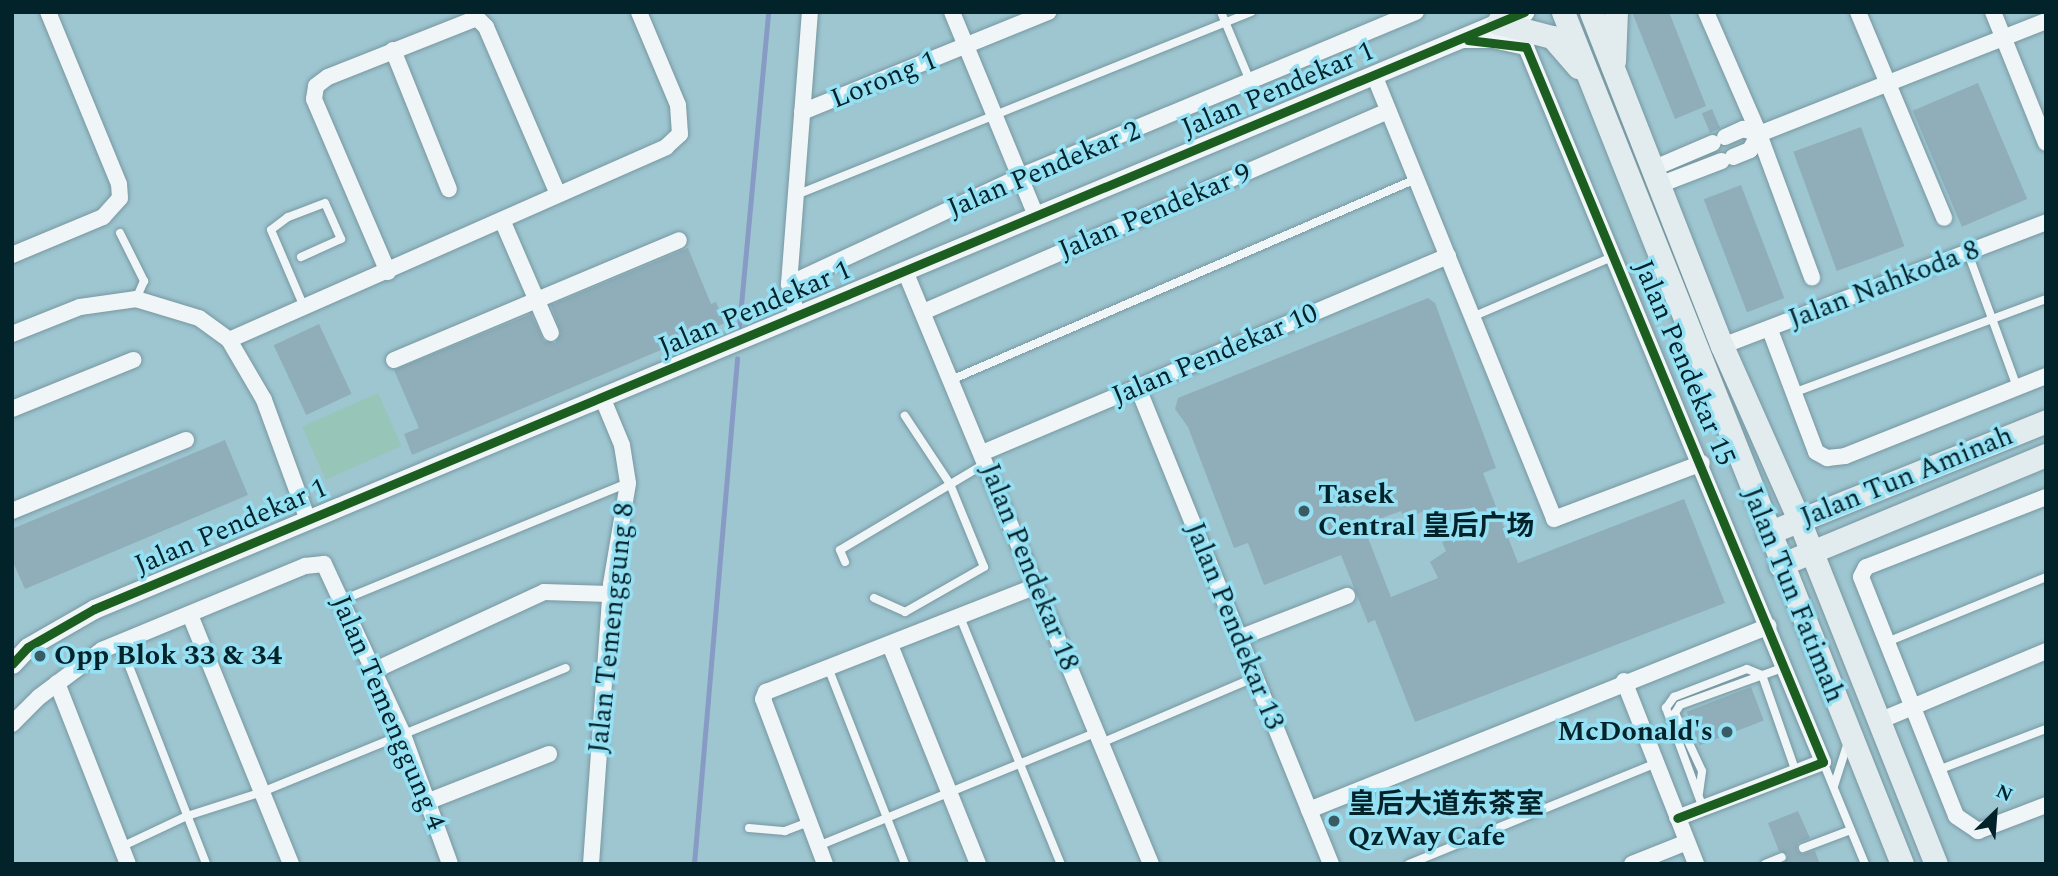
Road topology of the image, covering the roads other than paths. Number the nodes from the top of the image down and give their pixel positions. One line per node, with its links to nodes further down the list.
1 (48, 12): 46 (street)
2 (639, 12): 37 (street)
3 (810, 12): 29 (street)
4 (952, 12): 21 (street)
5 (1221, 12): 18 (lane)
6 (1252, 12): 18 (lane)
7 (1416, 12): 26 (street, Jalan Pendekar 2)
8 (1524, 12): 16 (street, Jalan Pendekar 1)
9 (1563, 12): 25 (main road, Jalan Tun Fatimah)
10 (1591, 12): 23 (main road, Jalan Tun Fatimah)
11 (1616, 12): 23 (main road)
12 (1706, 12): 31 (street)
13 (1858, 12): 27 (street)
14 (1993, 12): 19 (street)
15 (1037, 14): 21 (street, Lorong 1)
16 (1501, 18): 20 (street, Jalan Pendekar 1); 25 (main road)
17 (2046, 20): 19 (street)
18 (1225, 23): 26 (lane); 30 (lane)
19 (2003, 36): 27 (street); 32 (street)
20 (1458, 40): 24 (street, Jalan Pendekar 1); 48 (street, Jalan Pendekar 15)
21 (966, 48): 29 (street, Lorong 1); 30 (street)
22 (393, 50): 36 (street); 37 (street); 52 (street)
23 (1613, 71): 34 (main road, Jalan Tun Fatimah)
24 (1374, 75): 28 (street); 39 (street, Jalan Pendekar 1)
25 (1590, 81): 49 (main road, Jalan Tun Fatimah)
26 (1251, 83): 33 (street, Jalan Pendekar 2)
27 (1886, 85): 31 (street); 40 (street)
28 (1388, 111): 35 (street); 59 (street, Jalan Pendekar 9)
29 (802, 113): 38 (street)
30 (995, 116): 33 (street); 38 (lane)
31 (1759, 134): 34 (street); 34 (street); 53 (street)
32 (2046, 143)
33 (1019, 177): 39 (street); 54 (street, Jalan Pendekar 2)
34 (1656, 177): 49 (main road); 67 (main road, Jalan Tun Fatimah)
35 (1416, 179): 47 (street); 71 (lane)
36 (449, 189)
37 (558, 194): 41 (street)
38 (793, 196): 54 (street)
39 (1036, 216): 51 (street, Jalan Pendekar 1)
40 (1944, 218)
41 (502, 220): 52 (street); 57 (street)
42 (2046, 222): 45 (street, Jalan Nahkoda 8)
43 (120, 233): 55 (lane)
44 (679, 240): 57 (street)
45 (1968, 253): 62 (lane); 63 (street, Jalan Nahkoda 8)
46 (12, 255)
47 (1447, 256): 61 (street); 73 (street, Jalan Pendekar 10)
48 (1614, 256): 61 (lane); 82 (street, Jalan Pendekar 15)
49 (1659, 256): 89 (main road, Jalan Tun Fatimah)
50 (301, 257): 58 (lane)
51 (905, 271): 59 (street, Jalan Pendekar 18); 60 (street, Jalan Pendekar 1)
52 (388, 272): 58 (street)
53 (1812, 277)
54 (789, 284): 60 (street)
55 (136, 299): 65 (street); 66 (street)
56 (2046, 299): 62 (lane)
57 (537, 300): 64 (street); 69 (street)
58 (305, 310): 66 (street)
59 (923, 312): 71 (street, Jalan Pendekar 18)
60 (797, 316): 75 (street, Jalan Pendekar 1)
61 (1472, 317): 82 (street)
62 (1992, 320): 72 (lane); 74 (lane)
63 (1770, 330): 67 (street, Jalan Nahkoda 8); 74 (street)
64 (551, 332)
65 (12, 334)
66 (229, 341): 87 (street)
67 (1722, 346): 88 (main road, Jalan Tun Fatimah)
68 (133, 360): 76 (street)
69 (394, 360)
70 (2046, 376): 72 (street)
71 (951, 380): 81 (street, Jalan Pendekar 18)
72 (2017, 387): 74 (street)
73 (1138, 388): 81 (street, Jalan Pendekar 10); 102 (street, Jalan Pendekar 13)
74 (1793, 393)
75 (602, 397): 83 (street, Jalan Temenggung 8); 87 (street, Jalan Pendekar 1)
76 (12, 409)
77 (905, 416): 84 (lane)
78 (2046, 421): 88 (main road, Jalan Tun Aminah)
79 (186, 440): 86 (street)
80 (2046, 455): 90 (main road, Jalan Tun Aminah)
81 (984, 458): 84 (lane); 94 (street, Jalan Pendekar 18)
82 (1702, 463): 101 (street, Jalan Pendekar 15)
83 (628, 483): 95 (street, Jalan Temenggung 8); 98 (lane)
84 (950, 484): 91 (lane); 97 (lane)
85 (2046, 497): 103 (street)
86 (12, 511)
87 (308, 520): 107 (street, Jalan Pendekar 1)
88 (1799, 520): 89 (main road, Jalan Tun Aminah); 90 (main road, Jalan Tun Fatimah)
89 (1768, 533): 92 (main road, Jalan Tun Fatimah)
90 (1812, 551): 92 (main road, Jalan Tun Aminah); 117 (main road, Jalan Tun Fatimah)
91 (845, 562)
92 (1780, 565): 121 (main road, Jalan Tun Fatimah)
93 (2046, 577): 103 (lane)
94 (1036, 586): 100 (street); 122 (street, Jalan Pendekar 18)
95 (610, 594): 111 (street); 151 (street, Jalan Temenggung 8)
96 (1347, 596): 102 (street)
97 (874, 598)
98 (341, 601): 99 (street, Jalan Temenggung 4); 111 (street, Jalan Temenggung 4)
99 (190, 615): 104 (street); 130 (street)
100 (960, 617): 105 (street); 125 (lane)
101 (1768, 626): 108 (street, Jalan Pendekar 15); 114 (street)
102 (1240, 638): 113 (street, Jalan Pendekar 13)
103 (1887, 642): 116 (street)
104 (120, 643): 115 (street); 136 (lane)
105 (890, 645): 110 (street); 131 (street)
106 (2046, 651): 116 (street)
107 (12, 664)
108 (1785, 667): 112 (lane); 124 (street, Jalan Pendekar 15)
109 (566, 668): 120 (lane)
110 (829, 670): 137 (lane); 139 (street)
111 (373, 671): 120 (street, Jalan Temenggung 4)
112 (1762, 676): 128 (lane); 133 (lane)
113 (1256, 677): 122 (lane); 135 (street, Jalan Pendekar 13)
114 (1624, 681): 126 (street); 135 (street)
115 (57, 683): 118 (street); 144 (street)
116 (1912, 705): 117 (street); 127 (street)
117 (1879, 721): 164 (main road, Jalan Tun Fatimah)
118 (12, 724)
119 (2046, 729): 127 (lane)
120 (402, 732): 130 (lane); 132 (street, Jalan Temenggung 4)
121 (1850, 736): 129 (lane); 163 (main road, Jalan Tun Fatimah)
122 (1099, 738): 125 (lane); 156 (street, Jalan Pendekar 18)
123 (549, 754): 132 (street)
124 (1823, 762): 128 (street); 129 (lane)
125 (1021, 763): 131 (lane); 155 (lane)
126 (1657, 763): 138 (street); 158 (lane)
127 (1938, 771): 134 (street)
128 (1796, 772): 133 (street)
129 (1834, 786): 141 (lane)
130 (262, 792): 136 (lane); 149 (street)
131 (949, 792): 137 (lane); 154 (street)
132 (429, 801): 150 (street, Jalan Temenggung 4)
133 (1701, 802): 138 (street)
134 (2046, 805)
135 (1309, 810): 157 (street, Jalan Pendekar 13)
136 (187, 816): 144 (lane); 148 (lane)
137 (887, 818): 143 (lane); 153 (lane)
138 (1677, 818): 142 (street)
139 (809, 822): 140 (lane); 143 (street)
140 (749, 828)
141 (1851, 830): 145 (lane); 162 (lane)
142 (1687, 842): 159 (street); 160 (street)
143 (818, 846): 152 (street)
144 (121, 848): 147 (street)
145 (1803, 848)
146 (1782, 857): 161 (lane)
147 (128, 864)
148 (206, 864)
149 (291, 864)
150 (450, 864)
151 (591, 864)
152 (825, 864)
153 (905, 864)
154 (978, 864)
155 (1061, 864)
156 (1151, 864)
157 (1331, 864)
158 (1409, 864)
159 (1632, 864)
160 (1696, 864)
161 (1765, 864)
162 (1865, 864)
163 (1902, 864)
164 (1936, 864)

